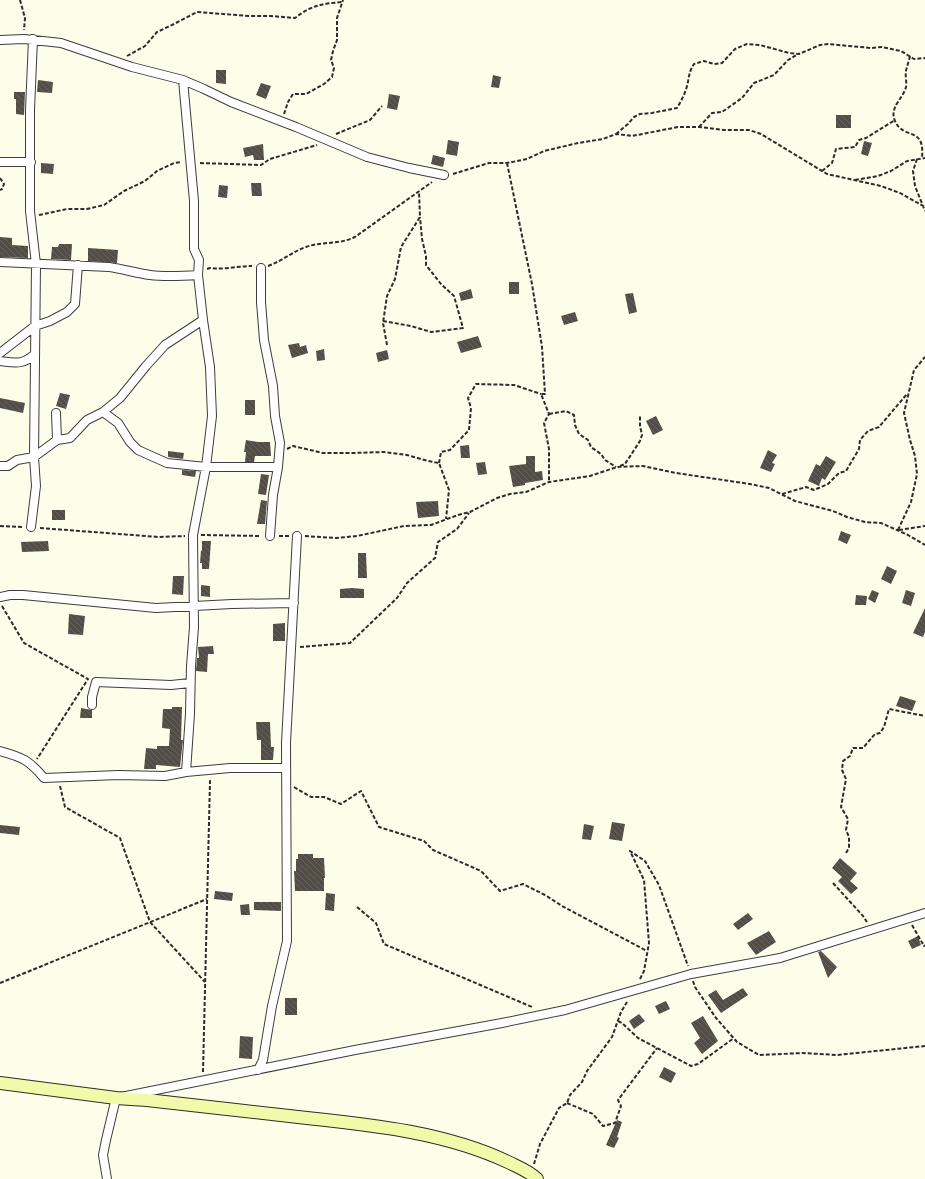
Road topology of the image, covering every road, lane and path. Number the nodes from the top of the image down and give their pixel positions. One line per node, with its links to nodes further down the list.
1 (20, 0): 3 (path)
2 (342, 1): 9 (path); 13 (path)
3 (24, 39): 4 (street); 5 (street)
4 (33, 39): 9 (street); 21 (street)
5 (0, 40)
6 (799, 54): 7 (path); 14 (path); 15 (path)
7 (910, 56): 8 (path); 12 (path)
8 (925, 58)
9 (115, 62): 10 (street)
10 (182, 80): 13 (street); 19 (street)
11 (382, 106): 16 (path)
12 (895, 120): 17 (path); 23 (path)
13 (281, 121): 16 (street)
14 (699, 127): 15 (path); 23 (path)
15 (616, 134): 22 (path)
16 (326, 141): 19 (path); 24 (street)
17 (923, 158): 18 (path)
18 (917, 159): 26 (path); 29 (path)
19 (191, 161): 30 (path); 37 (street)
20 (0, 162): 21 (street)
21 (31, 162): 30 (street)
22 (506, 163): 24 (path); 47 (path)
23 (822, 171): 26 (path)
24 (444, 176): 28 (path)
25 (0, 178): 27 (path)
26 (852, 180): 29 (path)
27 (0, 190)
28 (419, 192): 32 (path); 36 (path)
29 (924, 206): 31 (path)
30 (30, 211): 34 (street)
31 (925, 211)
32 (420, 217): 39 (path); 39 (path)
33 (0, 262): 34 (street)
34 (36, 264): 35 (street); 40 (street)
35 (78, 265): 37 (street); 40 (street)
36 (261, 268): 37 (path); 53 (street)
37 (198, 275): 38 (street)
38 (202, 320): 49 (street); 57 (street)
39 (383, 321): 41 (path)
40 (35, 326): 42 (street); 43 (street)
41 (387, 346)
42 (0, 353)
43 (35, 354): 45 (street); 54 (street)
44 (925, 358): 46 (path)
45 (0, 361)
46 (908, 393): 61 (path); 67 (path)
47 (541, 394): 50 (path); 55 (path)
48 (56, 412): 52 (street)
49 (103, 412): 52 (street); 57 (street)
50 (549, 414): 59 (path); 60 (path)
51 (640, 416): 59 (path)
52 (58, 440): 54 (street)
53 (279, 452): 55 (path); 58 (street)
54 (34, 457): 56 (street); 66 (street)
55 (439, 463): 63 (path)
56 (0, 466)
57 (206, 467): 58 (street); 68 (street)
58 (278, 467): 69 (street)
59 (616, 468): 60 (path); 61 (path)
60 (549, 482): 62 (path)
61 (780, 494): 67 (path)
62 (470, 512): 63 (path); 76 (path)
63 (446, 519): 70 (path)
64 (0, 526): 66 (path)
65 (925, 526): 67 (path)
66 (31, 527): 68 (path)
67 (898, 530): 71 (path)
68 (193, 535): 69 (path); 75 (street)
69 (270, 536): 70 (path)
70 (298, 536): 74 (street)
71 (925, 545)
72 (0, 597): 75 (street)
73 (0, 603): 81 (path)
74 (294, 603): 75 (street); 76 (street)
75 (194, 605): 77 (street)
76 (292, 648): 82 (street)
77 (190, 683): 78 (street); 84 (street)
78 (92, 705)
79 (925, 716): 87 (path)
80 (0, 751): 81 (street)
81 (34, 765): 85 (street)
82 (286, 768): 83 (street); 86 (street)
83 (199, 770): 84 (street); 89 (path)
84 (186, 772): 85 (street)
85 (57, 777): 93 (path)
86 (286, 783): 96 (path); 106 (street)
87 (846, 853)
88 (833, 883): 94 (path)
89 (207, 899): 93 (path); 99 (path)
90 (357, 907): 101 (path)
91 (925, 913): 92 (street)
92 (905, 919): 94 (street); 95 (path)
93 (150, 922): 98 (path); 99 (path)
94 (872, 930): 97 (street)
95 (925, 945)
96 (647, 951): 97 (path); 100 (path)
97 (691, 974): 100 (street); 103 (path)
98 (0, 983)
99 (205, 983): 107 (path)
100 (634, 990): 101 (street); 102 (path)
101 (548, 1014): 106 (street)
102 (618, 1021): 105 (path); 110 (path)
103 (734, 1038): 104 (path); 105 (path)
104 (925, 1046)
105 (657, 1048): 110 (path)
106 (258, 1070): 107 (street)
107 (203, 1081): 109 (street)
108 (0, 1083): 109 (main road)
109 (116, 1098): 111 (main road); 112 (street)
110 (567, 1103): 111 (path)
111 (534, 1176)
112 (107, 1179)

